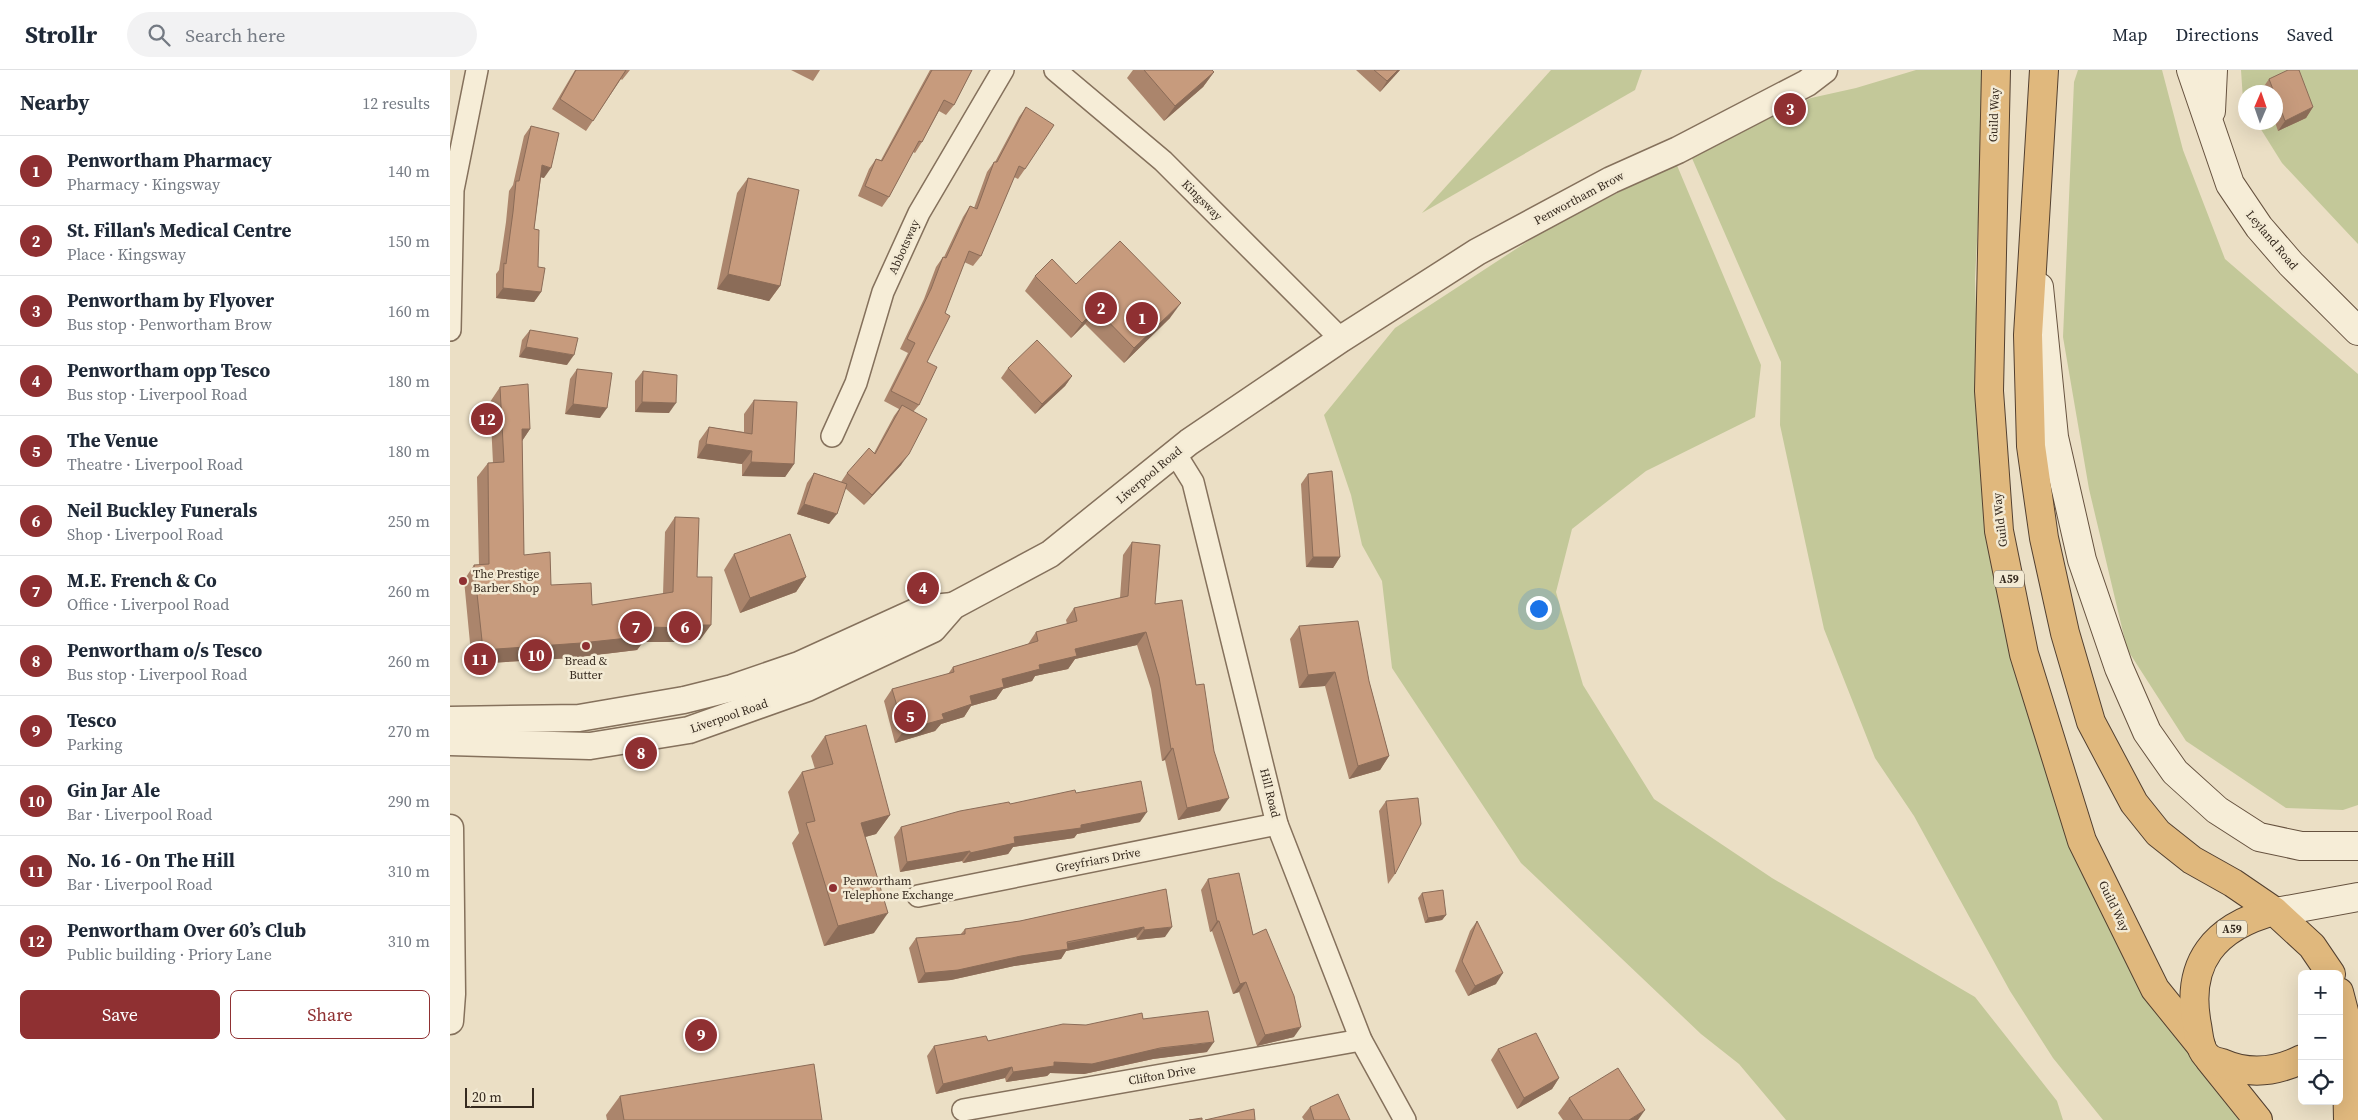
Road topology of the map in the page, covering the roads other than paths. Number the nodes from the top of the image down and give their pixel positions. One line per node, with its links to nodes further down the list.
1 (477, 70): 10 (street)
2 (1003, 70): 15 (street, Abbotsway)
3 (1056, 70): 14 (street, Kingsway)
4 (1824, 70): 14 (street, Penwortham Brow)
5 (1996, 70): 32 (highway, Guild Way / A59)
6 (2044, 70): 11 (highway)
7 (2191, 70): 9 (main road, Leyland Road)
8 (2212, 70): 9 (main road, Leyland Road)
9 (2210, 133): 13 (main road, Leyland Road)
10 (451, 189): 12 (street)
11 (2035, 251): 22 (main road); 25 (highway)
12 (450, 330)
13 (2358, 331)
14 (1342, 339): 16 (street, Liverpool Road)
15 (832, 436)
16 (1175, 452): 17 (street, Liverpool Road); 20 (street, Hill Road)
17 (953, 606): 18 (street, Liverpool Road); 19 (street, Liverpool Road)
18 (450, 720)
19 (450, 742)
20 (1278, 824): 23 (street, Greyfriars Drive); 31 (street, Hill Road)
21 (450, 828): 27 (street)
22 (2358, 846)
23 (918, 896)
24 (2358, 897): 25 (main road)
25 (2275, 912): 26 (highway); 32 (highway, A59)
26 (2328, 970)
27 (451, 995): 30 (street)
28 (2343, 1004): 29 (highway)
29 (2347, 1016): 37 (highway)
30 (450, 1022)
31 (1361, 1040): 34 (street, Clifton Drive); 35 (street, Hill Road)
32 (2204, 1052): 33 (highway, A59); 36 (highway, A59)
33 (2298, 1060)
34 (963, 1110)
35 (1405, 1120)
36 (2258, 1120)
37 (2348, 1120)

